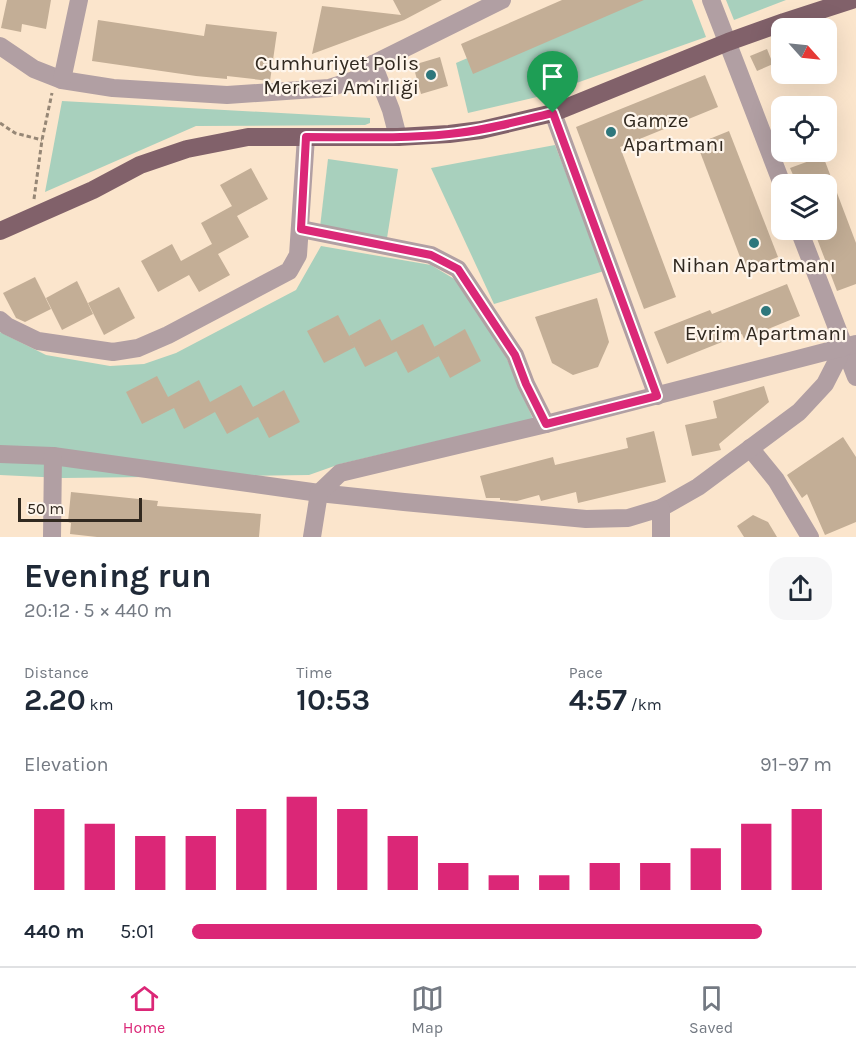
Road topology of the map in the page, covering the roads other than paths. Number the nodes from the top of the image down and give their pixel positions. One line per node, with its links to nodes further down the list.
1 (79, 0): 8 (street)
2 (502, 0): 7 (street)
3 (711, 0): 5 (street)
4 (852, 0): 5 (main road)
5 (728, 42): 9 (main road); 12 (street)
6 (0, 46): 8 (street)
7 (373, 64): 8 (street); 11 (street)
8 (59, 79)
9 (553, 113): 11 (main road); 19 (street)
10 (306, 137): 11 (main road); 13 (street); 14 (main road)
11 (398, 137)
12 (778, 174)
13 (301, 229): 16 (street); 20 (street)
14 (0, 231)
15 (803, 240): 17 (street)
16 (0, 320)
17 (850, 346): 18 (street); 19 (street); 21 (street)
18 (856, 377)
19 (657, 396): 20 (street)
20 (546, 424): 24 (street)
21 (750, 448): 25 (street); 29 (street)
22 (0, 454): 23 (street)
23 (54, 456): 24 (street); 26 (street)
24 (319, 493): 25 (street); 27 (street)
25 (662, 508): 28 (street)
26 (52, 537)
27 (312, 537)
28 (661, 537)
29 (810, 537)

